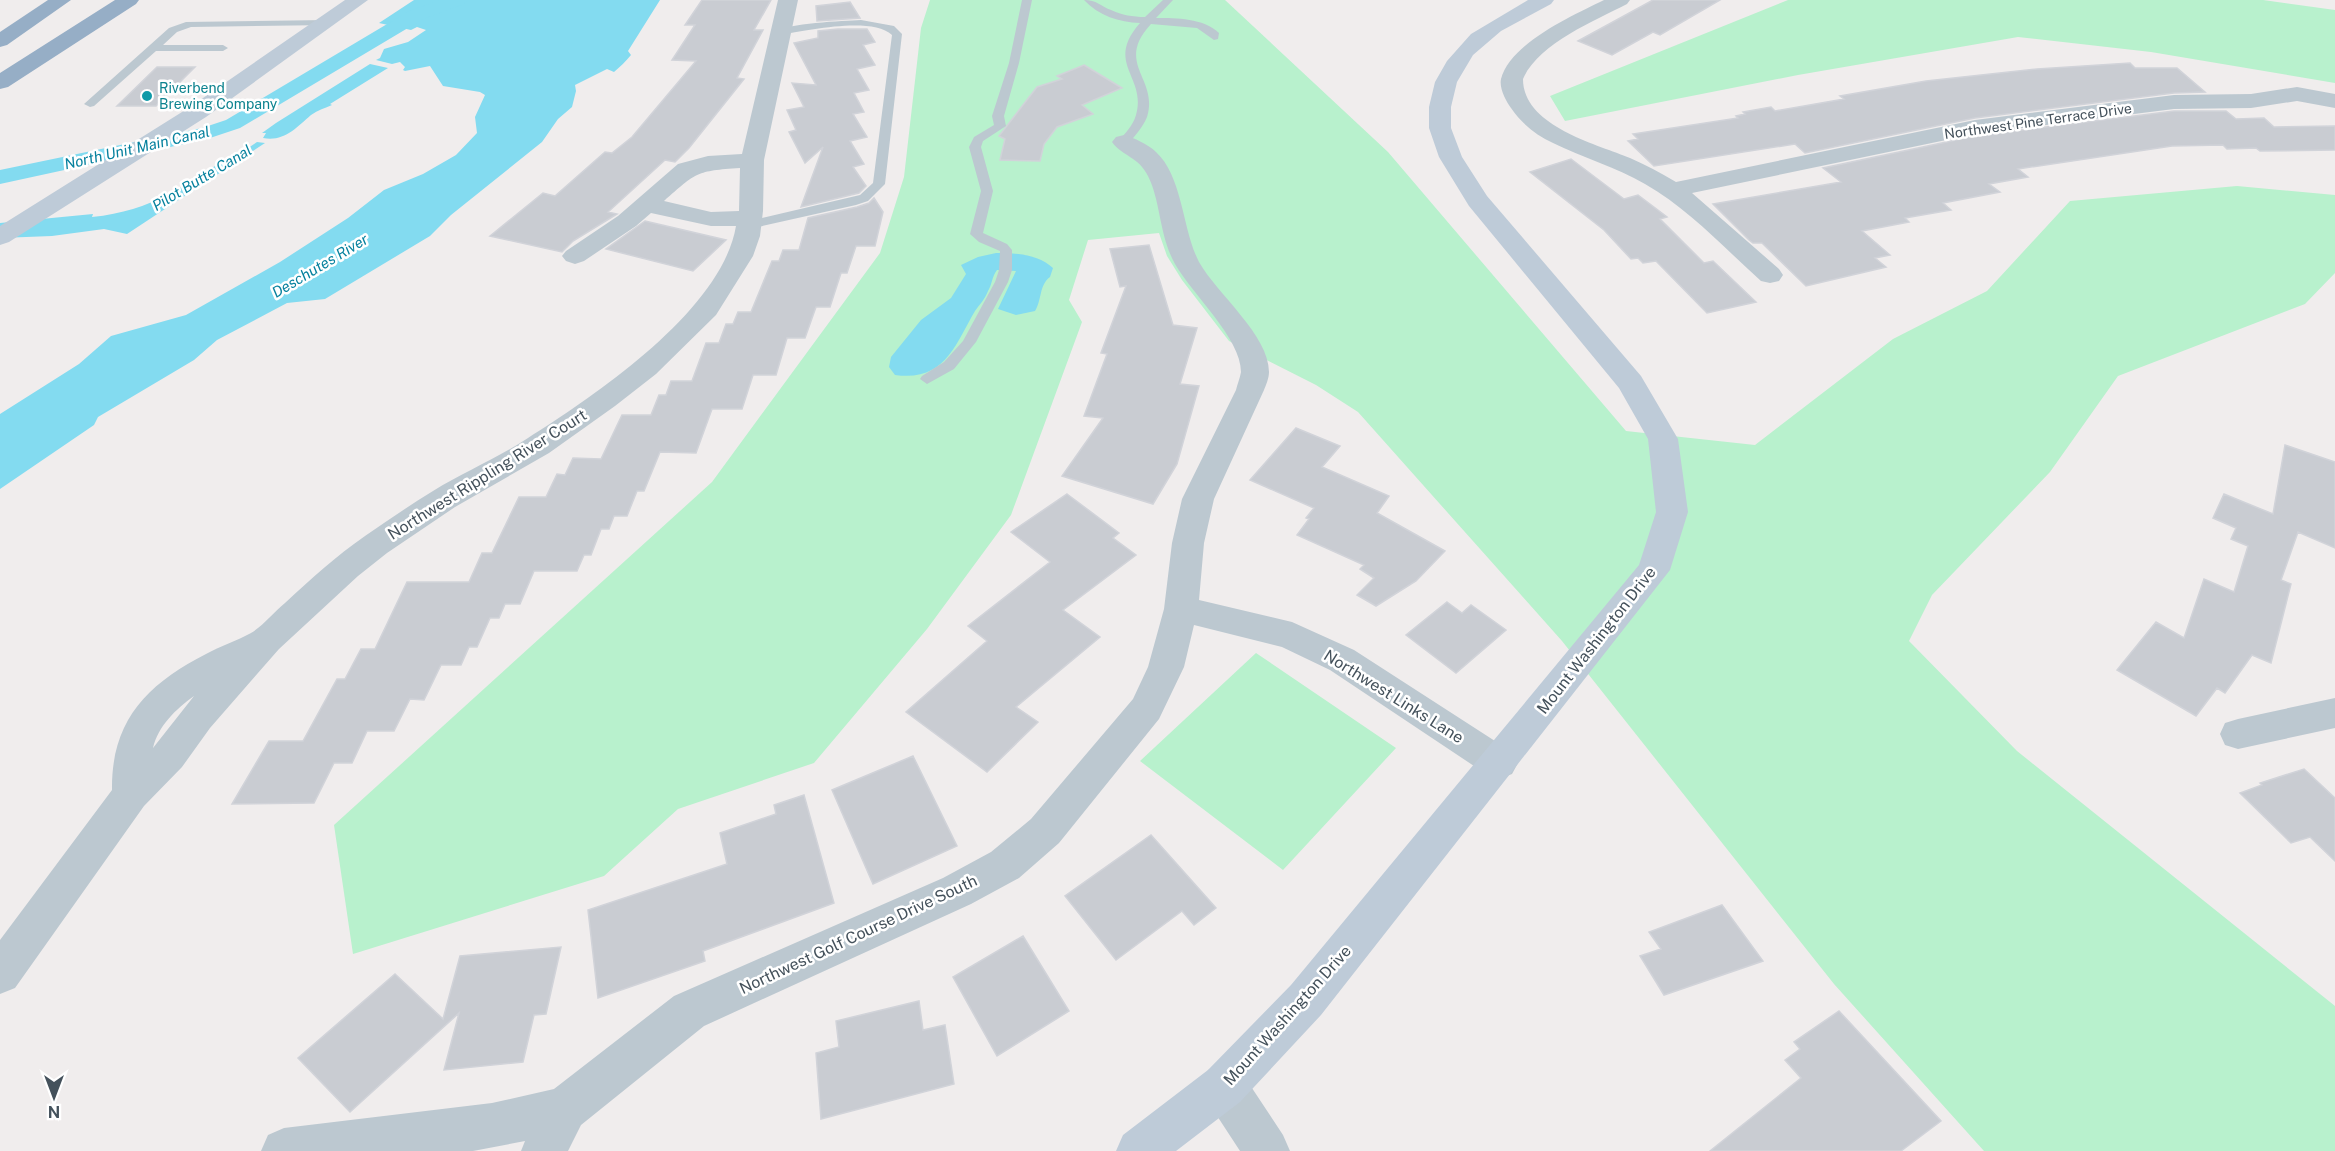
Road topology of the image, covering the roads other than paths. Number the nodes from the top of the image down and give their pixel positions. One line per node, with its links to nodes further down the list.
1 (30, 0): 11 (highway)
2 (61, 0): 16 (highway)
3 (129, 0): 19 (highway)
4 (358, 0): 13 (main road)
5 (788, 0): 14 (street, Northwest Rippling River Court)
6 (1027, 0): 30 (lane)
7 (1089, 0): 12 (lane)
8 (1168, 0): 12 (lane)
9 (1620, 0): 24 (street)
10 (1539, 1): 34 (main road, Mount Washington Drive)
11 (0, 20)
12 (1149, 21): 15 (lane); 22 (lane)
13 (328, 23): 17 (lane); 27 (main road)
14 (780, 32): 23 (street, Northwest Rippling River Court); 26 (lane)
15 (1214, 37)
16 (0, 41)
17 (152, 48): 18 (lane); 21 (lane)
18 (223, 48)
19 (0, 82)
20 (2335, 101): 24 (street, Northwest Pine Terrace Drive)
21 (90, 104)
22 (1124, 142): 31 (street, Northwest Golf Course Drive South)
23 (752, 160): 25 (street); 26 (street, Northwest Rippling River Court)
24 (1673, 190): 29 (street)
25 (646, 204): 26 (street); 28 (street)
26 (749, 221): 35 (street, Northwest Rippling River Court)
27 (0, 237)
28 (575, 256)
29 (1770, 275)
30 (927, 379)
31 (1180, 609): 34 (street, Northwest Links Lane); 37 (street, Northwest Golf Course Drive South)
32 (2335, 714): 33 (street)
33 (2238, 734)
34 (1499, 763): 36 (main road, Mount Washington Drive)
35 (0, 974)
36 (1224, 1086): 40 (main road, Mount Washington Drive); 41 (street)
37 (566, 1109): 38 (street); 39 (street, Northwest Golf Course Drive South)
38 (284, 1151)
39 (544, 1151)
40 (1139, 1151)
41 (1267, 1151)

